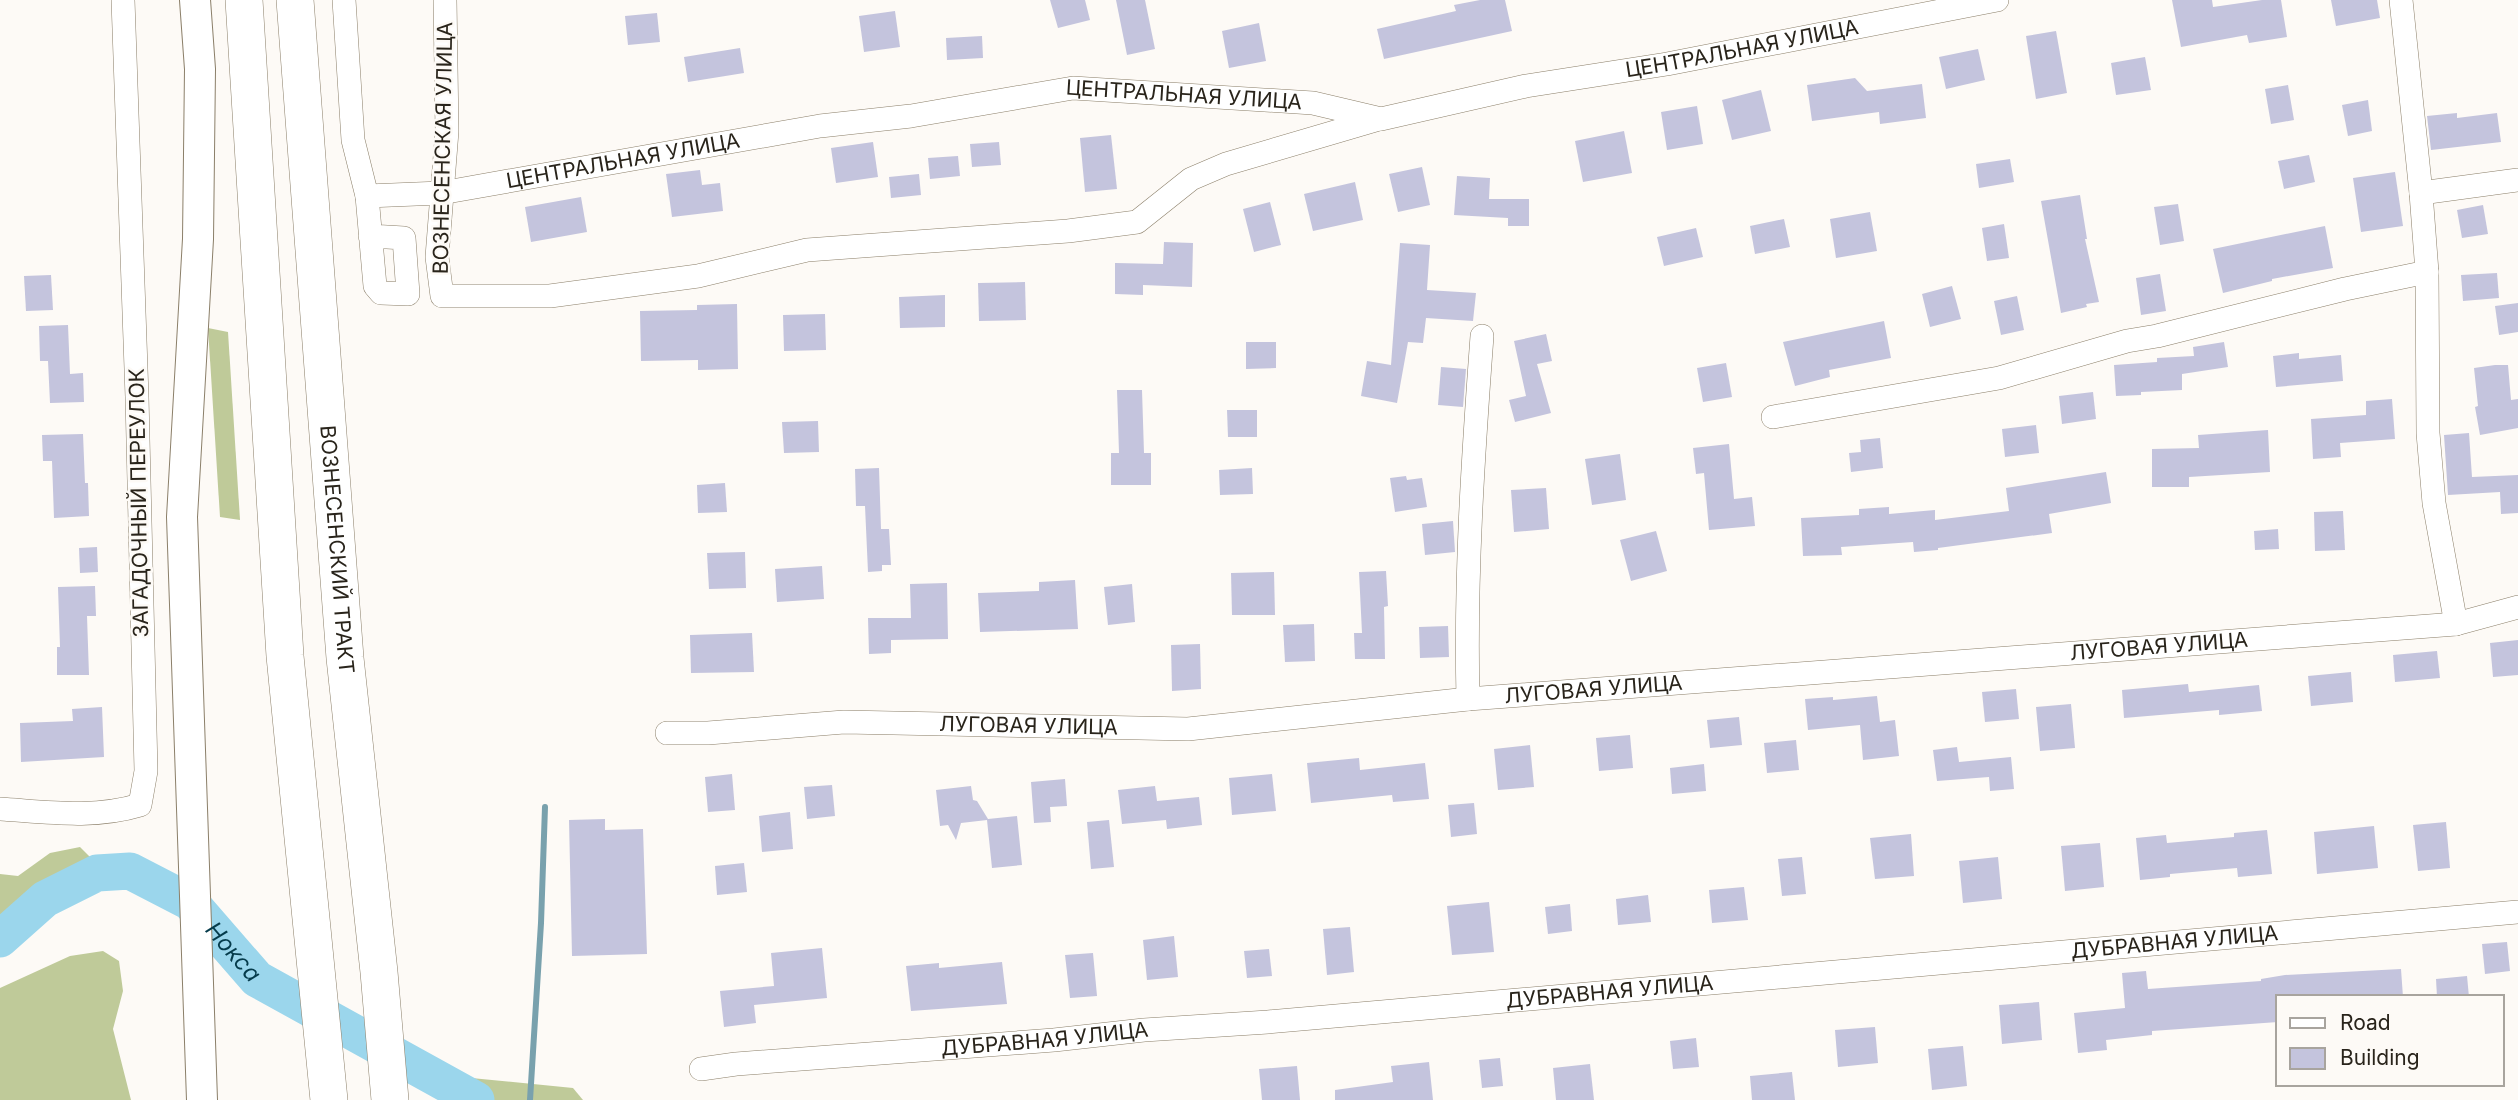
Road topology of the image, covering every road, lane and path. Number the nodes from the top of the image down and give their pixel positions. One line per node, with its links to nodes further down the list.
1 (123, 0): 22 (street, ЗАГАДОЧНЫЙ ПЕРЕУЛОК)
2 (195, 0): 26 (street)
3 (244, 0): 25 (main road)
4 (295, 0): 27 (main road, ВОЗНЕСЕНСКИЙ ТРАКТ)
5 (344, 0): 13 (street)
6 (444, 0): 11 (street, ВОЗНЕСЕНСКАЯ УЛИЦА)
7 (1997, 0): 9 (street, ЦЕНТРАЛЬНАЯ УЛИЦА)
8 (2401, 0): 12 (street)
9 (1381, 118): 11 (street, ЦЕНТРАЛЬНАЯ УЛИЦА); 11 (street, ВОЗНЕСЕНСКАЯ УЛИЦА)
10 (2518, 180): 12 (street)
11 (442, 193): 13 (street, ЦЕНТРАЛЬНАЯ УЛИЦА)
12 (2421, 193): 15 (street)
13 (368, 196): 14 (street)
14 (370, 236)
15 (2427, 272): 17 (street); 19 (street)
16 (1482, 336): 20 (street)
17 (1773, 417)
18 (2518, 607): 19 (street, ЛУГОВАЯ УЛИЦА)
19 (2456, 624): 20 (street, ЛУГОВАЯ УЛИЦА)
20 (1468, 699): 21 (street, ЛУГОВАЯ УЛИЦА)
21 (667, 733)
22 (0, 809)
23 (2518, 912): 24 (street, ДУБРАВНАЯ УЛИЦА)
24 (701, 1069)
25 (329, 1099)
26 (202, 1100)
27 (390, 1100)

